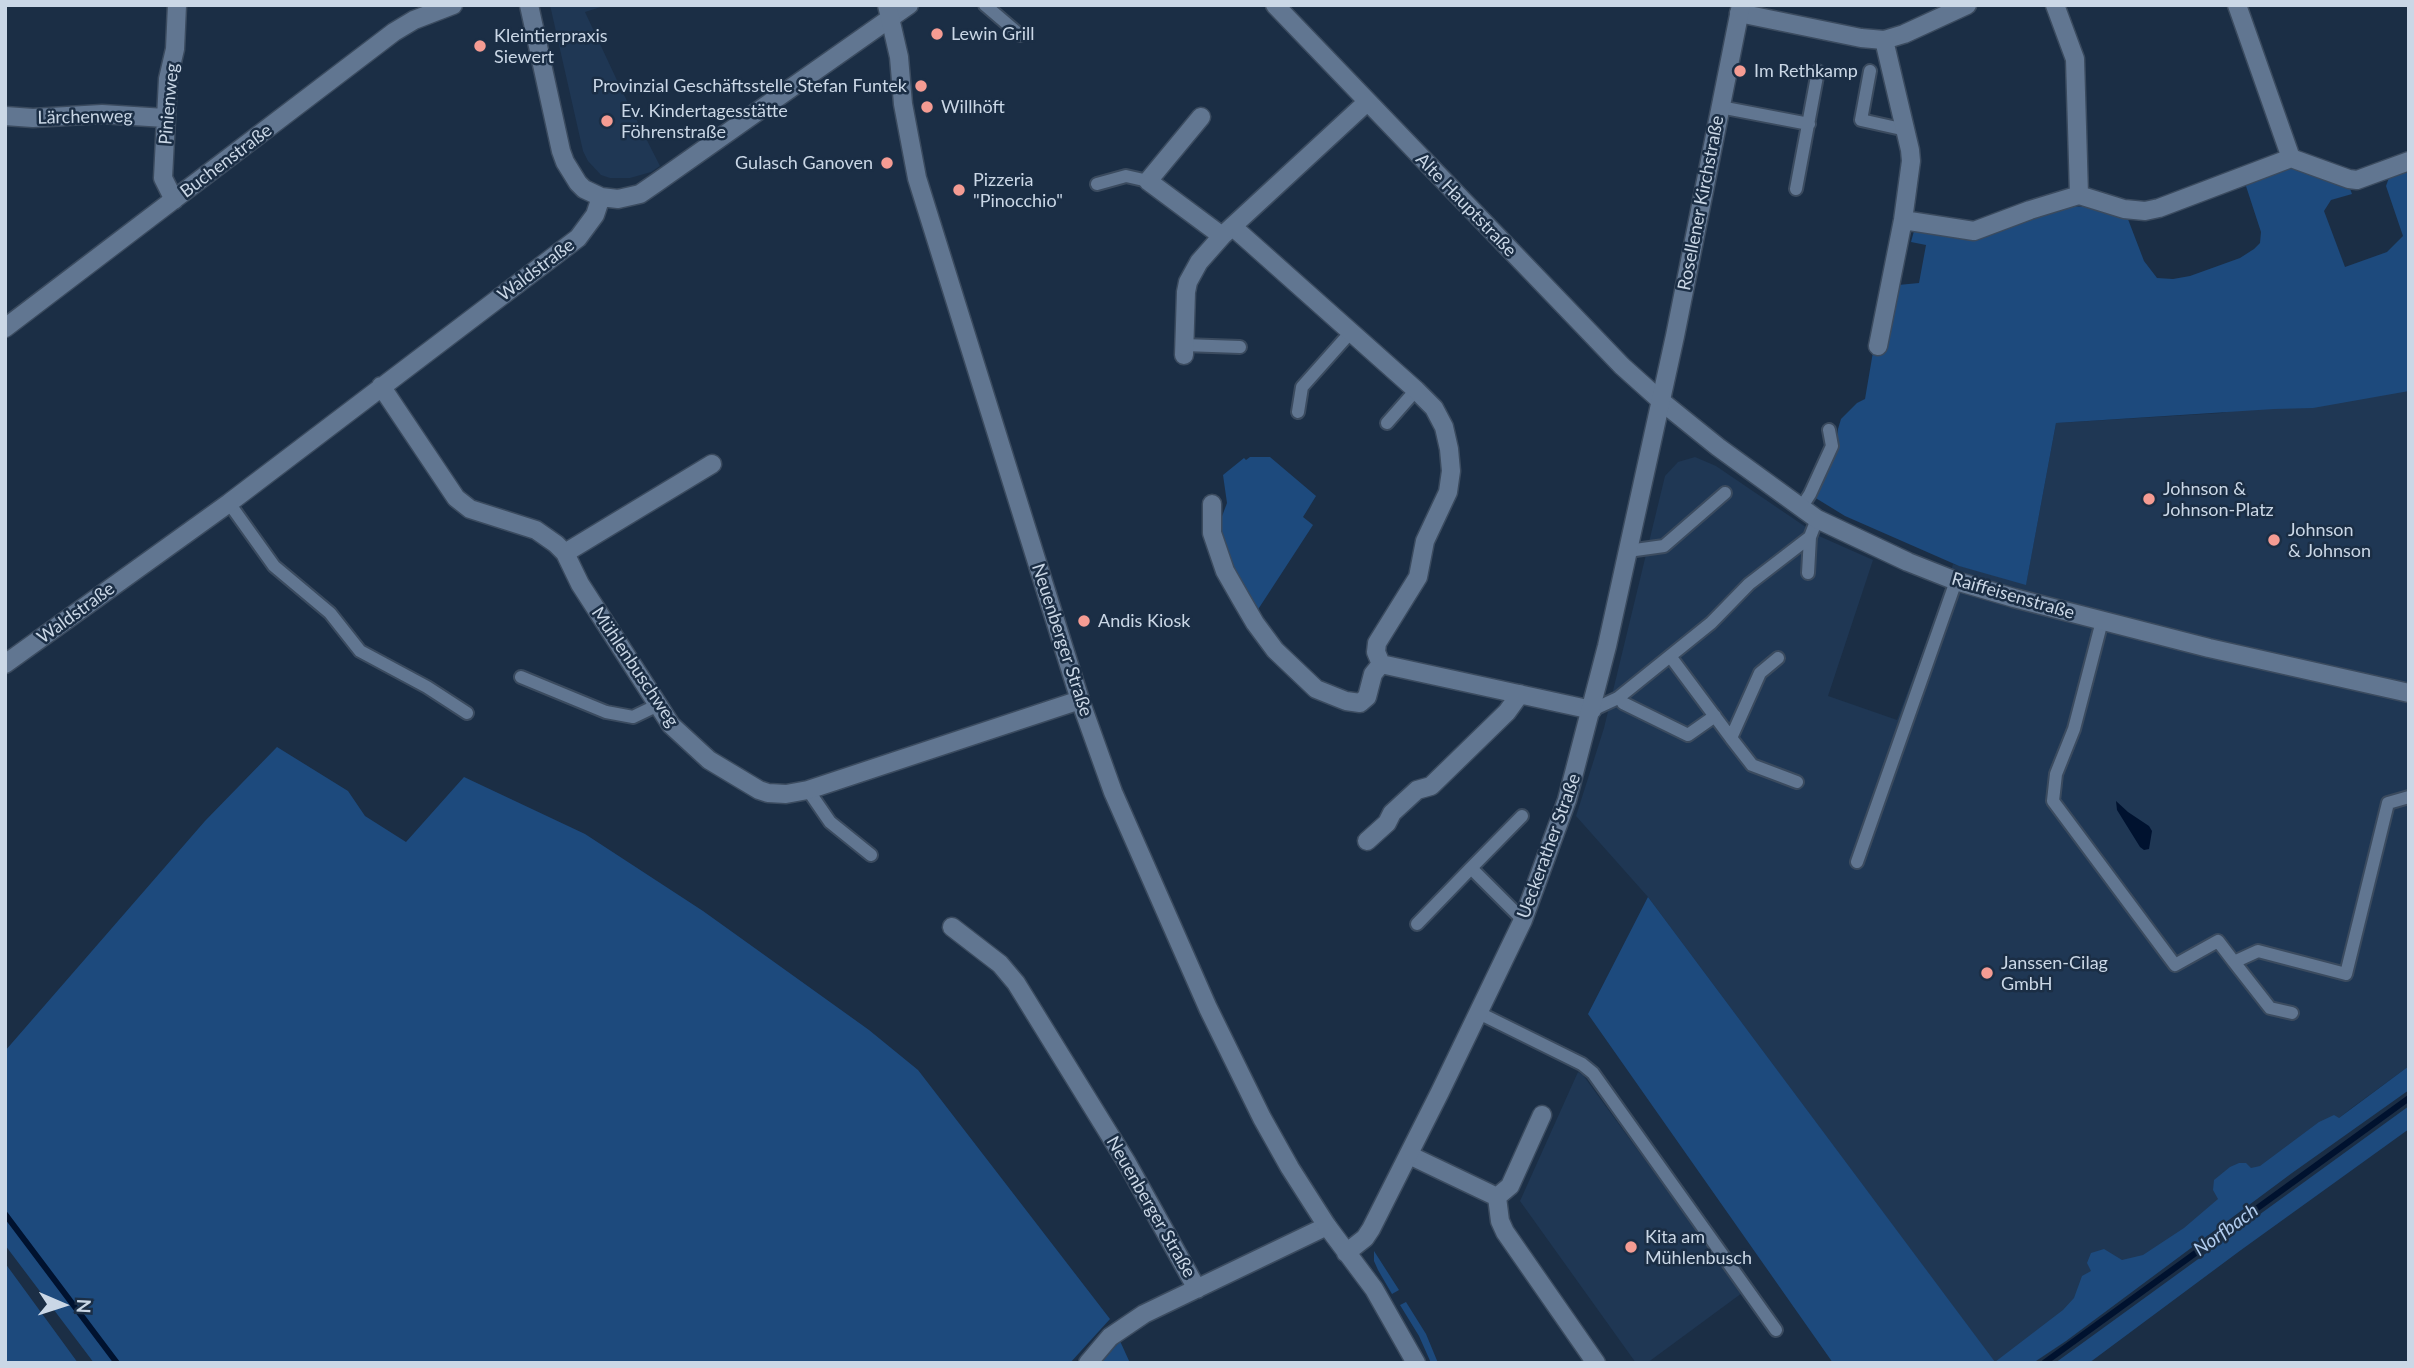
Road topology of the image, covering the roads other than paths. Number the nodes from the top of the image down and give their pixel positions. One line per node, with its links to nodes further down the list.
1 (177, 5): 21 (street, Pinienweg)
2 (453, 5): 11 (street, Buchenstraße)
3 (529, 5): 30 (street)
4 (909, 5): 12 (street)
5 (985, 5): 13 (lane)
6 (1275, 5): 17 (street, Alte Hauptstraße)
7 (1967, 5): 14 (street)
8 (2055, 5): 29 (street)
9 (2237, 5): 24 (street)
10 (1740, 9): 14 (street); 18 (street, Rosellener Kirchstraße)
11 (420, 11): 31 (street, Buchenstraße)
12 (889, 13): 30 (street); 64 (street, Neuenberger Straße)
13 (1020, 35)
14 (1884, 40): 23 (street)
15 (1818, 71): 22 (lane)
16 (1870, 71): 23 (lane)
17 (1367, 102): 33 (street); 41 (street, Alte Hauptstraße)
18 (1720, 107): 22 (lane); 41 (street, Rosellener Kirchstraße)
19 (5, 116): 21 (street, Lärchenweg)
20 (1201, 117): 26 (street)
21 (166, 118): 31 (street, Pinienweg)
22 (1809, 124): 28 (lane)
23 (1906, 130): 32 (street)
24 (2291, 158): 25 (street); 29 (street)
25 (2409, 161)
26 (1148, 181): 27 (lane); 33 (street)
27 (1097, 184)
28 (1796, 188)
29 (2079, 195): 32 (street)
30 (601, 197): 39 (street, Waldstraße)
31 (174, 200): 34 (street, Buchenstraße)
32 (1903, 220): 36 (street)
33 (1227, 232): 35 (street); 38 (street)
34 (5, 328)
35 (1350, 333): 40 (street); 42 (lane)
36 (1878, 346)
37 (1240, 347): 38 (lane)
38 (1184, 350)
39 (381, 386): 47 (street, Waldstraße); 53 (street)
40 (1416, 390): 43 (lane); 60 (street)
41 (1661, 401): 49 (street, Raiffeisenstraße); 52 (street, Ueckerather Straße)
42 (1298, 412)
43 (1387, 423)
44 (1829, 430): 49 (lane)
45 (712, 464): 53 (street)
46 (1725, 493): 52 (lane)
47 (229, 503): 59 (street, Waldstraße); 68 (lane)
48 (1212, 504): 60 (street)
49 (1801, 508): 50 (street, Raiffeisenstraße)
50 (1817, 519): 51 (lane); 55 (street, Raiffeisenstraße)
51 (1810, 537): 54 (lane); 57 (lane)
52 (1628, 551): 67 (street, Ueckerather Straße)
53 (565, 553): 66 (street, Mühlenbuschweg)
54 (1808, 573)
55 (1956, 580): 56 (street, Raiffeisenstraße); 77 (lane)
56 (2102, 621): 62 (street, Raiffeisenstraße); 82 (lane)
57 (1670, 656): 67 (lane); 69 (lane)
58 (1778, 658): 70 (lane)
59 (5, 664)
60 (1381, 664): 63 (street)
61 (521, 677): 66 (lane)
62 (2409, 693)
63 (1520, 694): 67 (street); 75 (street)
64 (1080, 700): 72 (street, Mühlenbuschweg); 88 (street, Neuenberger Straße)
65 (1623, 703): 69 (lane)
66 (658, 705): 72 (street, Mühlenbuschweg)
67 (1592, 710): 79 (street, Ueckerather Straße)
68 (467, 713)
69 (1715, 716): 70 (lane)
70 (1731, 738): 71 (lane)
71 (1797, 782)
72 (808, 790): 76 (lane)
73 (2409, 797): 82 (lane)
74 (1522, 816): 78 (lane)
75 (1367, 841)
76 (871, 855)
77 (1857, 862)
78 (1471, 868): 79 (lane); 80 (lane)
79 (1522, 920): 83 (street, Ueckerather Straße)
80 (1416, 924)
81 (952, 927): 90 (street, Neuenberger Straße)
82 (2234, 962): 84 (lane)
83 (1479, 1013): 86 (street, Ueckerather Straße); 91 (lane)
84 (2292, 1013)
85 (1542, 1115): 87 (street)
86 (1409, 1155): 87 (street); 89 (street, Ueckerather Straße)
87 (1497, 1197): 94 (street)
88 (1326, 1226): 89 (street, Neuenberger Straße); 90 (street, Neuenberger Straße)
89 (1346, 1253): 93 (street, Neuenberger Straße)
90 (1197, 1289): 92 (street, Neuenberger Straße)
91 (1776, 1330)
92 (1088, 1363)
93 (1416, 1363)
94 (1596, 1363)

